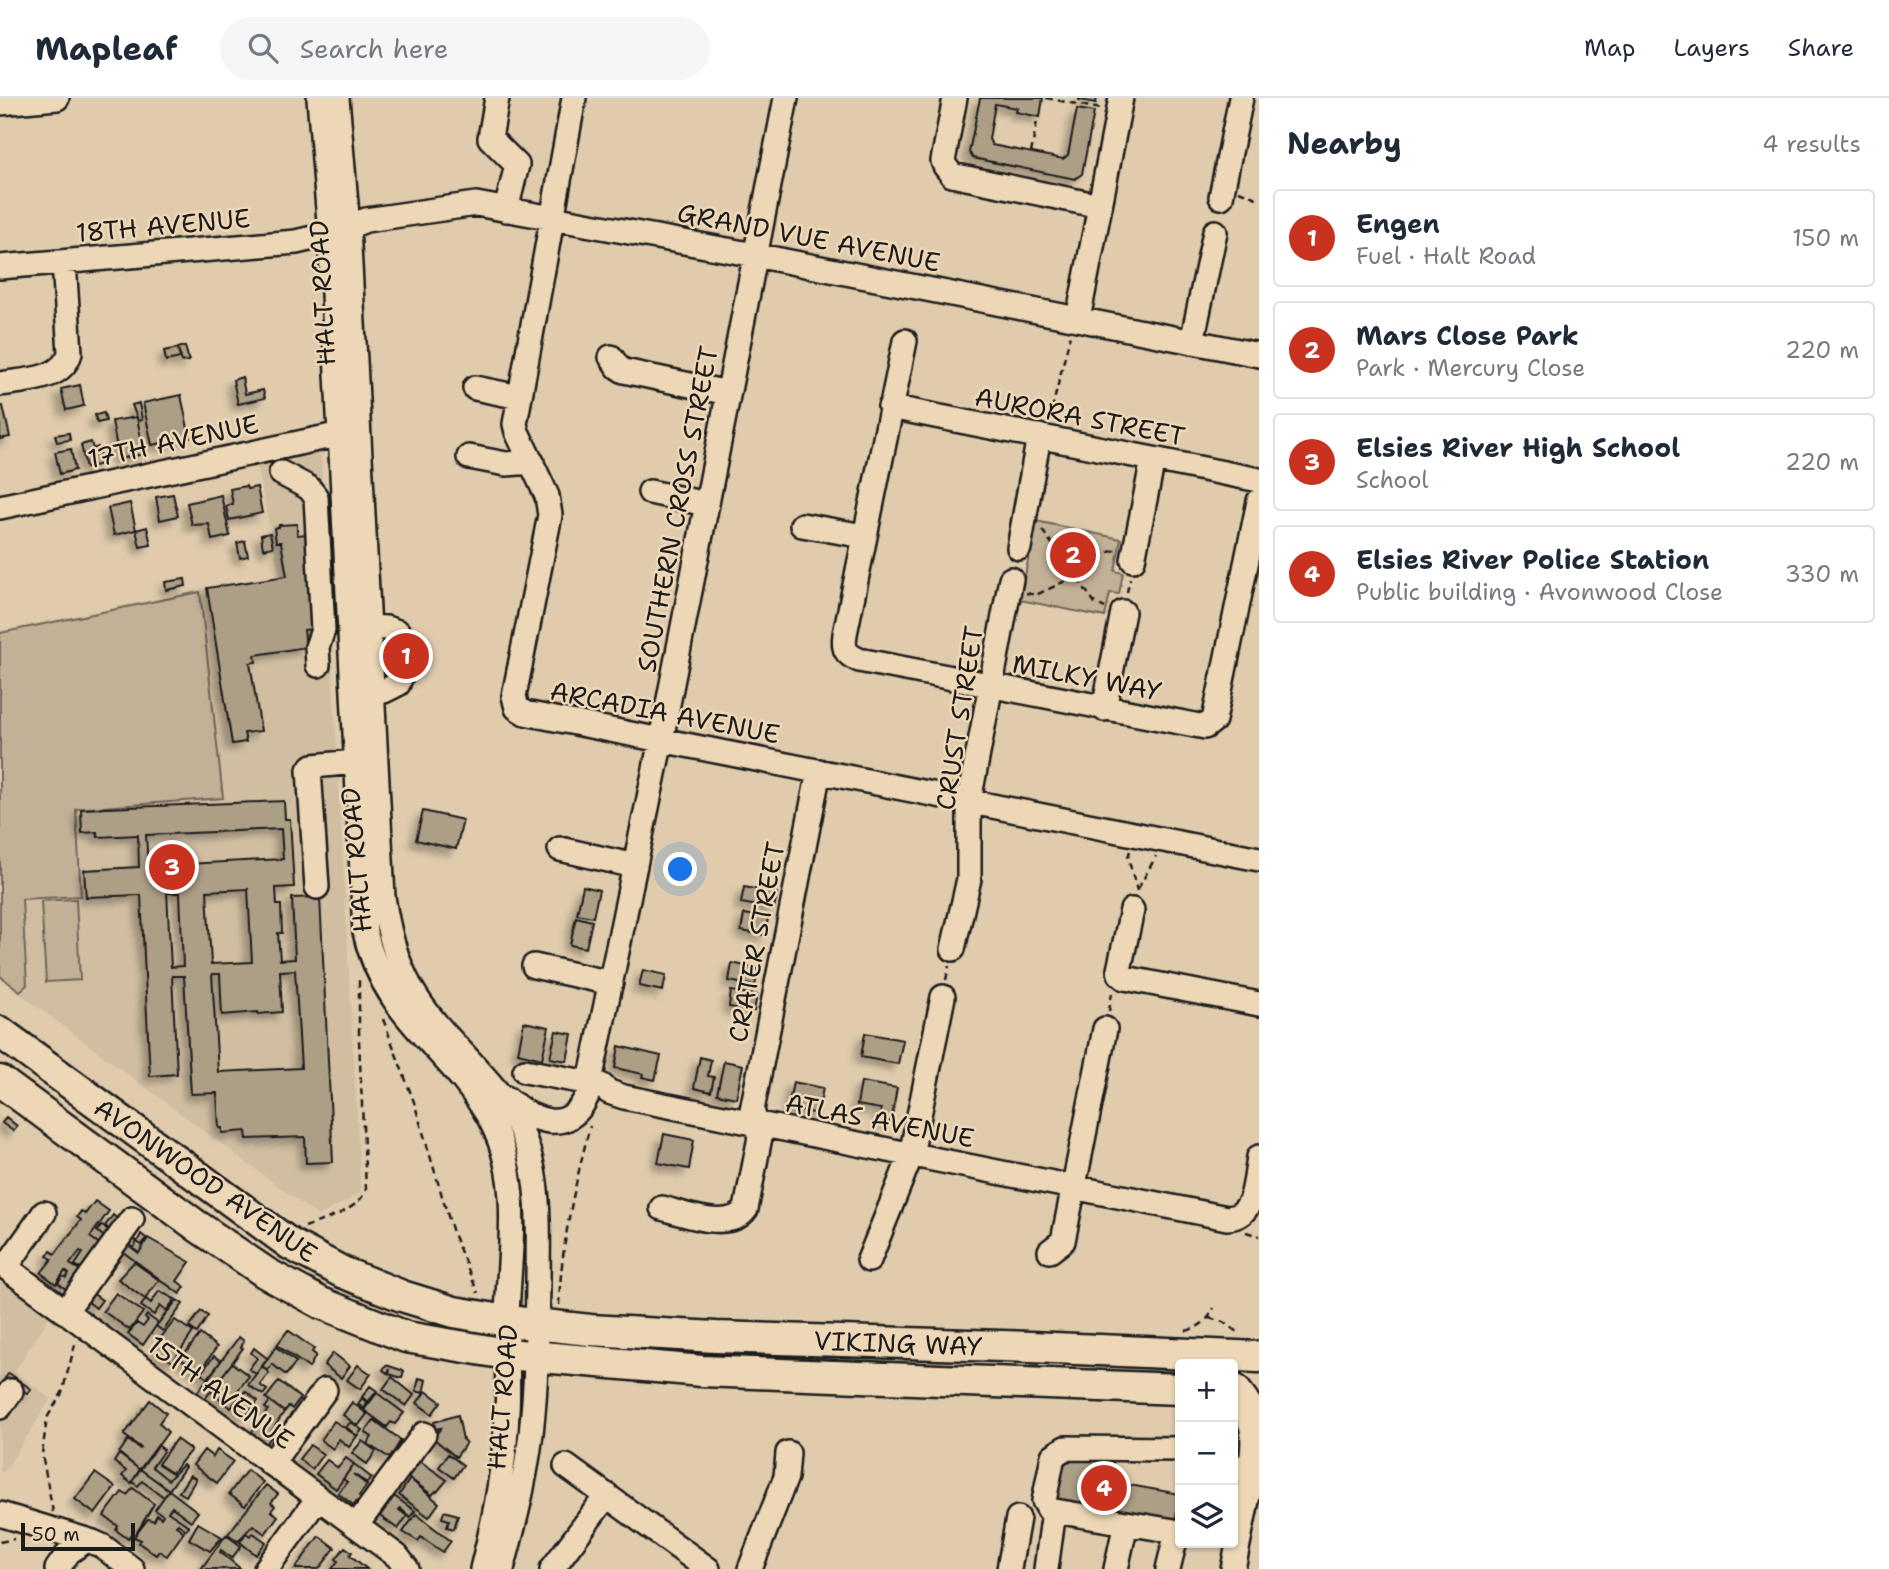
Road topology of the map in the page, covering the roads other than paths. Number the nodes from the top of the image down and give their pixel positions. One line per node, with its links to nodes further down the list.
1 (57, 98): 9 (street)
2 (319, 98): 15 (street, HALT ROAD)
3 (337, 98): 15 (street, HALT ROAD)
4 (497, 98): 13 (street)
5 (574, 98): 14 (street, ARCADIA AVENUE)
6 (786, 98): 17 (street, SOUTHERN CROSS STREET)
7 (955, 98): 12 (street)
8 (1241, 98): 11 (street)
9 (0, 103)
10 (1120, 105): 12 (street)
11 (1221, 197)
12 (1100, 206): 20 (street)
13 (506, 210): 14 (street, GRAND VUE AVENUE); 15 (street, GRAND VUE AVENUE)
14 (553, 217): 17 (street, GRAND VUE AVENUE); 28 (street, ARCADIA AVENUE)
15 (339, 231): 18 (street, 18TH AVENUE); 30 (street, HALT ROAD)
16 (1215, 232): 22 (street)
17 (755, 255): 20 (street, GRAND VUE AVENUE); 27 (street, SOUTHERN CROSS STREET)
18 (64, 262): 19 (street, 18TH AVENUE); 25 (street)
19 (0, 267)
20 (1077, 319): 22 (street, GRAND VUE AVENUE)
21 (905, 341): 29 (street, MILKY WAY)
22 (1192, 342): 23 (street, GRAND VUE AVENUE)
23 (1259, 355)
24 (611, 357): 27 (street)
25 (0, 384)
26 (475, 388): 28 (street)
27 (728, 393): 39 (street, SOUTHERN CROSS STREET)
28 (519, 397): 34 (street, ARCADIA AVENUE)
29 (890, 407): 31 (street, AURORA STREET); 42 (street, MILKY WAY)
30 (349, 433): 40 (street, 17TH AVENUE); 47 (street, HALT ROAD); 49 (street, HALT ROAD)
31 (1043, 437): 33 (street, AURORA STREET); 43 (street)
32 (469, 457): 34 (street)
33 (1153, 459): 36 (street, AURORA STREET); 44 (street)
34 (531, 462): 54 (street, ARCADIA AVENUE)
35 (281, 473): 49 (street)
36 (1259, 480)
37 (650, 492): 39 (street)
38 (1259, 500): 53 (street, MILKY WAY)
39 (706, 504): 54 (street, SOUTHERN CROSS STREET)
40 (0, 507)
41 (802, 525): 42 (street)
42 (864, 536): 51 (street, MILKY WAY)
43 (1019, 548)
44 (1126, 555)
45 (1012, 579): 51 (street, CRUST STREET)
46 (1114, 610): 53 (street)
47 (369, 627): 48 (street); 52 (street, HALT ROAD)
48 (403, 644)
49 (352, 660): 55 (street, HALT ROAD)
50 (404, 667): 52 (street)
51 (991, 688): 53 (street, MILKY WAY); 57 (street, CRUST STREET)
52 (372, 692): 72 (street, HALT ROAD)
53 (1104, 709)
54 (661, 740): 56 (street, ARCADIA AVENUE); 60 (street, SOUTHERN CROSS STREET)
55 (355, 762): 61 (street); 86 (street, HALT ROAD)
56 (819, 771): 57 (street, ARCADIA AVENUE); 74 (street, CRATER STREET)
57 (969, 801): 59 (street, ARCADIA AVENUE); 63 (street, CRUST STREET)
58 (560, 849): 60 (street)
59 (1259, 859)
60 (635, 866): 65 (street, SOUTHERN CROSS STREET)
61 (317, 887)
62 (1135, 900): 67 (street)
63 (953, 949)
64 (534, 966): 65 (street)
65 (611, 983): 73 (street, SOUTHERN CROSS STREET)
66 (943, 997): 75 (street)
67 (1259, 1004)
68 (1105, 1029): 77 (street)
69 (0, 1032): 86 (main road, AVONWOOD AVENUE)
70 (524, 1071): 73 (street, ATLAS AVENUE)
71 (0, 1081): 88 (main road, AVONWOOD AVENUE)
72 (486, 1081): 73 (street, SOUTHERN CROSS STREET); 85 (street, HALT ROAD)
73 (600, 1088): 74 (street, ATLAS AVENUE)
74 (757, 1124): 75 (street, ATLAS AVENUE); 78 (street, CRATER STREET)
75 (911, 1155): 77 (street, ATLAS AVENUE); 82 (street)
76 (1259, 1157): 77 (street, ATLAS AVENUE)
77 (1073, 1187): 81 (street)
78 (662, 1208)
79 (44, 1213): 83 (street)
80 (132, 1219): 84 (street)
81 (1050, 1251)
82 (869, 1260)
83 (3, 1265): 84 (street, 15TH AVENUE)
84 (73, 1318): 95 (street, 15TH AVENUE)
85 (546, 1319): 86 (main road, AVONWOOD AVENUE); 87 (main road, VIKING WAY); 88 (street, HALT ROAD)
86 (507, 1321): 88 (street, HALT ROAD)
87 (1252, 1348)
88 (521, 1356): 89 (main road, VIKING WAY); 114 (street, HALT ROAD); 115 (street, HALT ROAD)
89 (1175, 1388)
90 (326, 1390): 95 (street)
91 (1242, 1391): 97 (main road)
92 (424, 1434): 104 (street)
93 (1175, 1449): 100 (street)
94 (789, 1453): 118 (street)
95 (271, 1464): 99 (street, 15TH AVENUE)
96 (566, 1466): 98 (street)
97 (1249, 1467): 105 (street)
98 (607, 1495): 116 (street); 117 (street)
99 (318, 1499): 104 (street, 15TH AVENUE); 112 (street)
100 (1055, 1511): 103 (street); 120 (street)
101 (0, 1514): 107 (street)
102 (1018, 1518): 119 (street)
103 (1126, 1523): 106 (street); 121 (street)
104 (356, 1526): 113 (street, 15TH AVENUE)
105 (1238, 1526)
106 (1175, 1531)
107 (85, 1541): 110 (street); 111 (street)
108 (1175, 1543): 122 (street)
109 (1235, 1548): 123 (street)
110 (57, 1569)
111 (132, 1569)
112 (266, 1569)
113 (407, 1569)
114 (482, 1569)
115 (502, 1569)
116 (552, 1569)
117 (708, 1569)
118 (750, 1569)
119 (1009, 1569)
120 (1046, 1569)
121 (1116, 1569)
122 (1168, 1569)
123 (1233, 1569)

